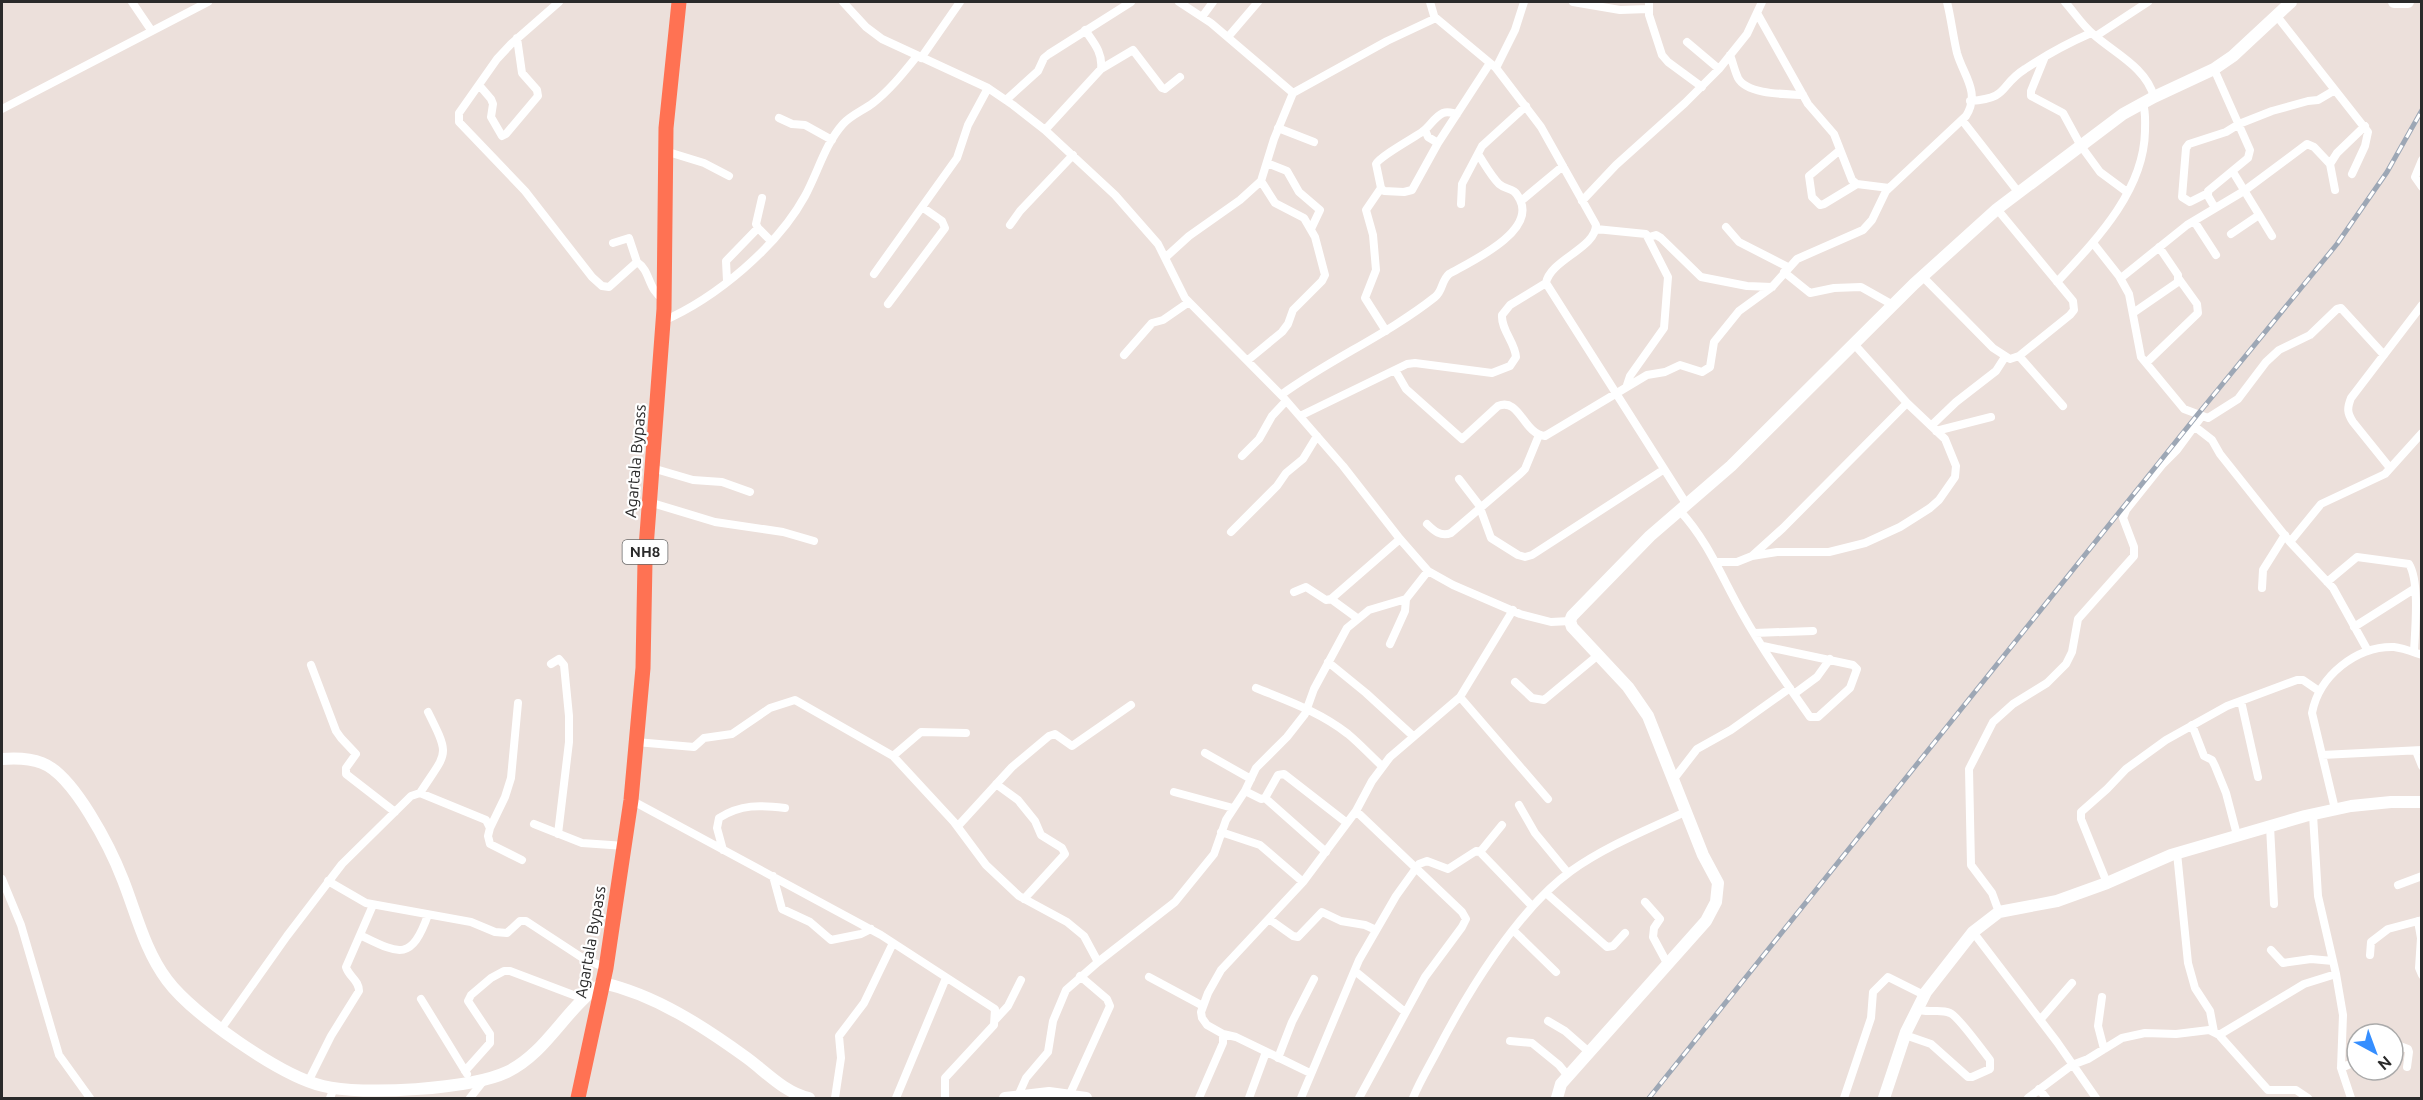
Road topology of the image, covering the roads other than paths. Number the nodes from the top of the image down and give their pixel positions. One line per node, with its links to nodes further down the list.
1 (132, 2): 26 (street)
2 (208, 2): 26 (street)
3 (559, 2): 30 (street)
4 (679, 2): 65 (highway, Agartala Bypass / NH8)
5 (843, 2): 33 (street)
6 (960, 2): 33 (street)
7 (1131, 2): 27 (street)
8 (1179, 2): 24 (street)
9 (1213, 2): 24 (street)
10 (1258, 2): 29 (street)
11 (1430, 2): 25 (street)
12 (1524, 2): 35 (street)
13 (1573, 2): 21 (street)
14 (1762, 2): 22 (street)
15 (1950, 2): 48 (street)
16 (2065, 2): 28 (street)
17 (2148, 2): 28 (street)
18 (2291, 2): 23 (street)
19 (2394, 2): 20 (street)
20 (2408, 2)
21 (1648, 5): 41 (street)
22 (1757, 13): 32 (street); 45 (street)
23 (2276, 15): 38 (street); 43 (street)
24 (1202, 17): 29 (street)
25 (1435, 19): 35 (street); 44 (street)
26 (151, 30): 51 (street)
27 (1085, 30): 36 (street); 47 (street)
28 (2094, 35): 34 (street); 46 (street)
29 (1228, 37): 44 (street)
30 (517, 38): 40 (street); 40 (street)
31 (1687, 42): 37 (street)
32 (1730, 55): 37 (street); 45 (street)
33 (919, 57): 42 (street); 60 (street)
34 (2044, 59): 48 (street); 63 (street)
35 (1493, 65): 50 (street); 52 (street)
36 (1101, 69): 39 (street); 58 (street)
37 (1719, 69): 41 (street)
38 (2214, 69): 46 (street); 55 (street)
39 (1180, 77)
40 (478, 85): 108 (street)
41 (1702, 87): 87 (street)
42 (988, 88): 47 (street); 89 (street)
43 (2335, 90): 55 (street); 56 (street)
44 (1293, 93): 57 (street)
45 (1803, 95): 64 (street)
46 (2154, 97): 49 (street)
47 (1006, 100): 58 (street)
48 (1970, 101): 54 (street)
49 (2143, 104): 63 (street); 82 (street)
50 (1526, 106): 66 (street); 71 (street)
51 (2, 109)
52 (1457, 114): 59 (street); 62 (street)
53 (779, 118): 60 (street)
54 (1962, 120): 79 (street); 83 (street)
55 (2239, 124): 72 (street); 84 (street)
56 (2365, 126): 70 (street); 73 (street)
57 (1278, 128): 61 (street); 69 (street)
58 (1045, 130): 67 (street)
59 (1425, 130): 62 (street); 78 (street)
60 (832, 140): 102 (street)
61 (1314, 142)
62 (1438, 143): 78 (street)
63 (2081, 146): 82 (street); 83 (street)
64 (1840, 150): 76 (street); 76 (street)
65 (665, 151): 74 (street); 118 (highway, Agartala Bypass / NH8)
66 (1478, 154): 86 (street); 88 (street)
67 (1073, 155): 94 (street); 107 (street)
68 (2421, 160): 77 (street)
69 (1267, 164): 75 (street); 97 (street)
70 (2330, 164): 80 (street); 81 (street)
71 (1563, 166): 86 (street); 87 (street)
72 (2232, 172): 81 (street); 84 (street)
73 (2352, 174)
74 (729, 176)
75 (1261, 181): 97 (street); 107 (street)
76 (1857, 184): 79 (street)
77 (2421, 187)
78 (1381, 188): 125 (street)
79 (1889, 188): 109 (street)
80 (2335, 190)
81 (2244, 191): 90 (street); 92 (street)
82 (2127, 192): 104 (street)
83 (2019, 193): 91 (street)
84 (2208, 193): 90 (street)
85 (762, 198): 96 (street)
86 (1521, 201): 125 (street)
87 (1582, 201): 98 (street)
88 (1461, 204)
89 (922, 207): 110 (street); 120 (street)
90 (2215, 208): 93 (street)
91 (1997, 209): 111 (street); 115 (street)
92 (2259, 215): 99 (street); 100 (street)
93 (2194, 221): 105 (street); 106 (street)
94 (1010, 225)
95 (1726, 226): 109 (street)
96 (758, 228): 102 (street); 114 (street)
97 (1311, 229): 131 (street)
98 (1596, 229): 101 (street); 116 (street)
99 (2231, 234)
100 (2272, 236)
101 (1649, 237): 117 (street); 134 (street)
102 (771, 241): 114 (street)
103 (613, 243): 108 (street)
104 (2093, 243): 112 (street); 115 (street)
105 (2159, 247): 112 (street); 113 (street)
106 (2216, 255)
107 (1166, 257): 119 (street)
108 (637, 262): 118 (street)
109 (1786, 269): 117 (street); 121 (street)
110 (874, 274)
111 (1922, 276): 121 (street); 130 (street)
112 (2121, 278): 123 (street)
113 (2179, 279): 123 (street); 132 (street)
114 (727, 281): 124 (street)
115 (2057, 282): 129 (street)
116 (1546, 283): 133 (street); 135 (street)
117 (1772, 286): 134 (street)
118 (664, 300): 124 (highway, Agartala Bypass / NH8)
119 (1189, 302): 127 (street); 131 (street)
120 (888, 304)
121 (1893, 305): 126 (street)
122 (2421, 305): 128 (street)
123 (2133, 313): 132 (street)
124 (663, 321): 148 (highway, Agartala Bypass / NH8)
125 (1386, 331): 136 (street)
126 (1854, 344): 137 (street); 154 (street)
127 (1124, 355)
128 (2384, 355): 140 (street); 149 (street)
129 (2019, 356): 130 (street); 138 (street)
130 (2005, 357): 143 (street)
131 (1248, 360): 136 (street)
132 (2146, 363): 140 (street)
133 (1395, 370): 139 (street); 145 (street)
134 (1627, 385): 135 (street)
135 (1616, 394): 145 (street); 150 (street)
136 (1283, 398): 139 (street); 147 (street)
137 (1907, 403): 143 (street); 161 (street)
138 (2063, 406)
139 (1300, 416): 146 (street)
140 (2202, 416): 142 (street)
141 (1990, 417): 143 (street)
142 (2194, 426): 159 (street); 255 (street)
143 (1934, 429): 161 (street)
144 (2421, 433): 149 (street)
145 (1539, 435): 155 (street)
146 (1317, 436): 157 (street); 158 (street)
147 (1242, 456)
148 (652, 468): 152 (street); 153 (highway, Agartala Bypass / NH8)
149 (2390, 468): 159 (street)
150 (1663, 470): 154 (street); 155 (street)
151 (1459, 479): 155 (street)
152 (750, 492)
153 (649, 502): 160 (street); 198 (highway, Agartala Bypass / NH8)
154 (1684, 508): 162 (street); 172 (street)
155 (1481, 509): 156 (street)
156 (1427, 524)
157 (1232, 532)
158 (1400, 539): 163 (street); 168 (street)
159 (2287, 539): 164 (street); 165 (street)
160 (814, 541)
161 (1752, 556): 162 (street)
162 (1717, 562): 175 (street)
163 (1428, 571): 169 (street); 170 (street)
164 (2327, 582): 166 (street); 173 (street)
165 (2262, 588)
166 (2414, 589): 173 (street); 179 (street)
167 (1294, 592): 168 (street)
168 (1332, 599): 171 (street)
169 (1406, 599): 171 (street); 176 (street)
170 (1513, 610): 172 (street); 189 (street)
171 (1357, 618): 182 (street)
172 (1570, 621): 180 (street)
173 (2355, 627): 178 (street)
174 (1813, 631): 175 (street)
175 (1754, 633): 177 (street)
176 (1390, 644)
177 (1763, 646): 181 (street); 187 (street)
178 (2367, 651): 179 (street); 188 (street)
179 (2418, 653)
180 (1597, 656): 185 (street); 208 (street)
181 (1830, 659): 187 (street); 187 (street)
182 (1328, 662): 193 (street); 197 (street)
183 (551, 664): 232 (street)
184 (311, 665): 222 (street)
185 (1515, 682)
186 (1256, 688): 193 (street)
187 (1792, 691): 208 (street)
188 (2319, 691): 190 (street); 201 (street)
189 (1460, 697): 197 (street); 214 (street)
190 (2241, 701): 195 (street); 206 (street)
191 (518, 703): 230 (street)
192 (1131, 705): 209 (street)
193 (1308, 709): 204 (street); 207 (street)
194 (429, 712): 212 (street)
195 (2192, 725): 233 (street); 247 (street)
196 (966, 733): 202 (street)
197 (1413, 736): 204 (street)
198 (636, 742): 202 (street); 215 (highway, Agartala Bypass / NH8)
199 (2419, 751): 201 (street); 205 (street)
200 (1205, 753): 207 (street)
201 (2322, 755): 220 (street)
202 (893, 756): 228 (street)
203 (2, 759): 292 (street)
204 (1382, 766): 221 (street)
205 (2421, 766)
206 (2258, 777)
207 (1251, 779): 210 (street)
208 (1672, 780): 223 (street)
209 (996, 784): 228 (street); 250 (street)
210 (1245, 791): 213 (street); 219 (street)
211 (1174, 792): 219 (street)
212 (420, 793): 222 (street); 230 (street)
213 (1264, 798): 225 (street); 236 (street)
214 (1548, 799)
215 (631, 800): 234 (highway, Agartala Bypass / NH8); 235 (street)
216 (2421, 802): 220 (street)
217 (1520, 805): 241 (street)
218 (785, 807): 235 (street)
219 (1233, 808): 231 (street)
220 (2336, 809): 224 (street)
221 (1356, 811): 225 (street); 240 (street)
222 (395, 812): 245 (street)
223 (1685, 812): 241 (street); 270 (street)
224 (2313, 815): 229 (street); 268 (street)
225 (1347, 823): 236 (street)
226 (534, 824): 232 (street)
227 (1502, 825): 237 (street)
228 (958, 826): 250 (street)
229 (2270, 826): 233 (street); 252 (street)
230 (490, 828): 239 (street)
231 (1221, 832): 246 (street); 269 (street)
232 (558, 834): 234 (street)
233 (2237, 835): 238 (street)
234 (625, 846): 275 (highway, Agartala Bypass / NH8)
235 (723, 850): 242 (street)
236 (1326, 852): 246 (street)
237 (1480, 852): 240 (street); 254 (street)
238 (2177, 853): 247 (street); 293 (street)
239 (522, 860)
240 (1416, 868): 260 (street); 288 (street)
241 (1569, 873): 249 (street)
242 (773, 876): 259 (street); 259 (street)
243 (2421, 876): 248 (street)
244 (2, 879): 317 (street)
245 (328, 881): 253 (street); 292 (street)
246 (1303, 882): 257 (street)
247 (2107, 883): 255 (street)
248 (2398, 885)
249 (1546, 893): 254 (street); 263 (street)
250 (1024, 899): 269 (street)
251 (1645, 902): 270 (street)
252 (2274, 904)
253 (373, 905): 256 (street); 264 (street)
254 (1532, 906): 261 (street)
255 (2000, 912): 262 (street)
256 (428, 915): 264 (street); 275 (street)
257 (1269, 919): 260 (street); 286 (street)
258 (2420, 921): 267 (street); 274 (street)
259 (871, 929): 265 (street)
260 (1376, 930): 271 (street)
261 (1514, 930): 272 (street); 329 (street)
262 (1973, 932): 282 (street); 290 (street)
263 (1625, 933)
264 (360, 935): 310 (street)
265 (893, 943): 278 (street); 321 (street)
266 (2271, 950): 268 (street)
267 (2370, 955)
268 (2333, 961): 273 (street)
269 (1098, 962): 276 (street)
270 (1667, 963): 300 (street)
271 (1355, 971): 288 (street); 307 (street)
272 (1556, 972)
273 (2336, 974): 293 (street); 305 (street)
274 (2421, 974)
275 (605, 976): 285 (street); 319 (highway, Agartala Bypass / NH8); 320 (street)
276 (1080, 976): 315 (street); 316 (street)
277 (1149, 977): 286 (street)
278 (946, 978): 289 (street); 322 (street)
279 (1314, 979): 301 (street)
280 (1021, 980): 289 (street)
281 (2072, 983): 290 (street)
282 (1924, 995): 287 (street); 331 (street)
283 (2102, 997): 298 (street)
284 (421, 999): 306 (street)
285 (584, 999): 306 (street); 309 (street)
286 (1203, 1006): 294 (street)
287 (1917, 1009): 295 (street); 295 (street)
288 (1405, 1012): 328 (street)
289 (996, 1019): 323 (street)
290 (2040, 1020): 302 (street)
291 (1548, 1021): 300 (street)
292 (221, 1029): 310 (street)
293 (2217, 1033): 298 (street); 336 (street)
294 (1223, 1034): 299 (street); 325 (street)
295 (1905, 1035): 332 (street)
296 (1510, 1041): 308 (street)
297 (2405, 1048): 304 (street)
298 (2104, 1049): 302 (street)
299 (1266, 1052): 301 (street); 326 (street)
300 (1589, 1052): 308 (street)
301 (1278, 1058): 307 (street)
302 (2072, 1065): 311 (street); 335 (street)
303 (2345, 1066): 305 (street)
304 (2407, 1067)
305 (2341, 1068): 337 (street)
306 (465, 1071): 309 (street)
307 (1310, 1073): 327 (street)
308 (1568, 1076): 313 (street)
309 (479, 1081): 314 (street); 318 (street)
310 (308, 1082): 312 (street)
311 (2039, 1089): 333 (street); 334 (street)
312 (332, 1093): 314 (street)
313 (1558, 1094): 330 (street)
314 (394, 1095)
315 (1069, 1096): 316 (street); 324 (street)
316 (1012, 1097)
317 (90, 1098)
318 (470, 1098)
319 (578, 1098)
320 (800, 1098)
321 (835, 1098)
322 (896, 1098)
323 (945, 1098)
324 (1086, 1098)
325 (1199, 1098)
326 (1249, 1098)
327 (1300, 1098)
328 (1359, 1098)
329 (1413, 1098)
330 (1546, 1098)
331 (1844, 1098)
332 (1884, 1098)
333 (2028, 1098)
334 (2046, 1098)
335 (2096, 1098)
336 (2308, 1098)
337 (2350, 1098)

